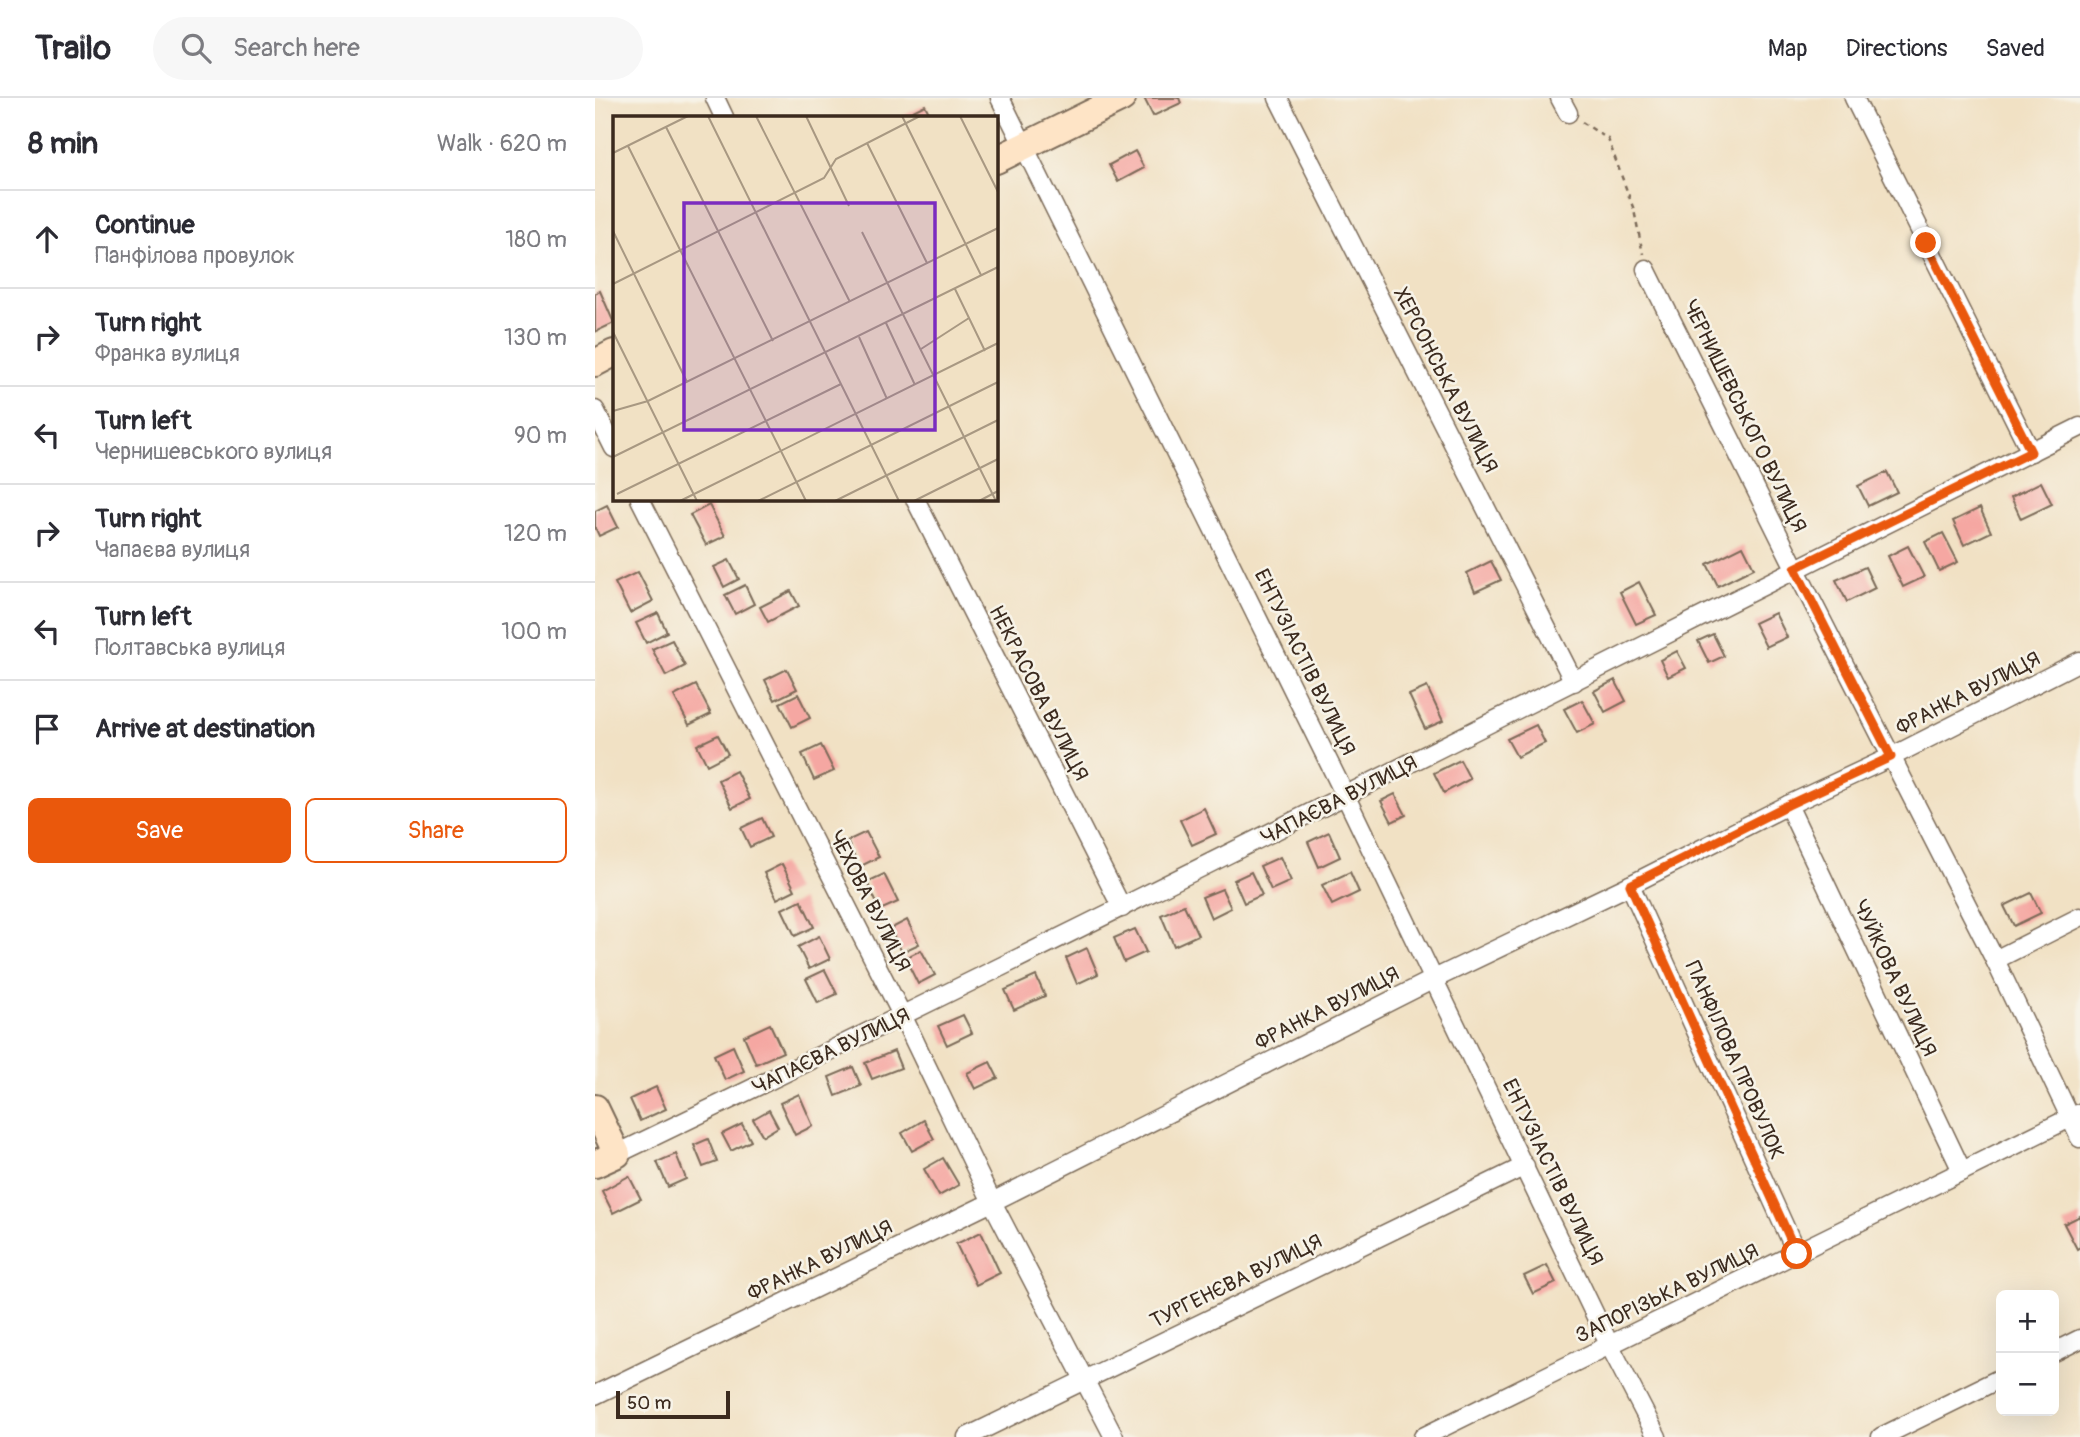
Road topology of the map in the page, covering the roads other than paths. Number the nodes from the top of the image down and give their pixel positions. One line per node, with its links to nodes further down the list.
1 (715, 98): 6 (street)
2 (1000, 98): 7 (street, ЕНТУЗІАСТІВ ВУЛИЦЯ)
3 (1122, 98): 7 (street)
4 (1278, 98): 20 (street, ХЕРСОНСЬКА ВУЛИЦЯ)
5 (1854, 98): 15 (street)
6 (724, 116)
7 (1025, 146): 8 (street); 22 (street, ЕНТУЗІАСТІВ ВУЛИЦЯ)
8 (997, 160)
9 (1646, 269): 18 (street, ЧЕРНИШЕВСЬКОГО ВУЛИЦЯ)
10 (613, 354): 11 (street)
11 (595, 363)
12 (595, 410): 14 (street)
13 (2080, 428): 15 (street, ЧАПАЄВА ВУЛИЦЯ)
14 (613, 446)
15 (2031, 452): 18 (street, ЧАПАЄВА ВУЛИЦЯ)
16 (641, 500): 29 (street, ЧЕХОВА ВУЛИЦЯ)
17 (916, 500): 25 (street, НЕКРАСОВА ВУЛИЦЯ)
18 (1795, 568): 20 (street, ЧАПАЄВА ВУЛИЦЯ); 21 (street, ЧЕРНИШЕВСЬКОГО ВУЛИЦЯ)
19 (2080, 661): 21 (street, ФРАНКА ВУЛИЦЯ)
20 (1574, 682): 22 (street, ЧАПАЄВА ВУЛИЦЯ)
21 (1891, 757): 23 (street, ФРАНКА ВУЛИЦЯ); 27 (street, ЧЕРНИШЕВСЬКОГО ВУЛИЦЯ)
22 (1346, 797): 25 (street, ЧАПАЄВА ВУЛИЦЯ); 28 (street, ЕНТУЗІАСТІВ ВУЛИЦЯ)
23 (1788, 805): 24 (street, ФРАНКА ВУЛИЦЯ); 35 (street, ЧУЙКОВА ВУЛИЦЯ)
24 (1630, 885): 28 (street, ФРАНКА ВУЛИЦЯ); 37 (street, ПАНФІЛОВА ПРОВУЛОК)
25 (1122, 908): 29 (street, ЧАПАЄВА ВУЛИЦЯ)
26 (2080, 917): 27 (street)
27 (1995, 960): 31 (street, ЧЕРНИШЕВСЬКОГО ВУЛИЦЯ)
28 (1434, 979): 34 (street, ЕНТУЗІАСТІВ ВУЛИЦЯ); 36 (street, ФРАНКА ВУЛИЦЯ)
29 (903, 1017): 33 (street, ЧАПАЄВА ВУЛИЦЯ); 36 (street, ЧЕХОВА ВУЛИЦЯ)
30 (595, 1108): 33 (street)
31 (2075, 1116): 32 (street, ЧЕРНИШЕВСЬКОГО ВУЛИЦЯ); 35 (street, ЗАПОРІЗЬКА ВУЛИЦЯ)
32 (2080, 1138)
33 (606, 1159)
34 (1525, 1166): 39 (street, ЕНТУЗІАСТІВ ВУЛИЦЯ); 41 (street, ТУРГЕНЄВА ВУЛИЦЯ)
35 (1962, 1171): 37 (street, ЗАПОРІЗЬКА ВУЛИЦЯ)
36 (992, 1202): 41 (street, ЧЕХОВА ВУЛИЦЯ); 43 (street, ФРАНКА ВУЛИЦЯ)
37 (1797, 1254): 39 (street, ЗАПОРІЗЬКА ВУЛИЦЯ)
38 (2080, 1339): 40 (street)
39 (1610, 1346): 46 (street, ЗАПОРІЗЬКА ВУЛИЦЯ); 47 (street, ЕНТУЗІАСТІВ ВУЛИЦЯ)
40 (2059, 1350)
41 (1085, 1379): 44 (street, ТУРГЕНЄВА ВУЛИЦЯ); 45 (street, ЧЕХОВА ВУЛИЦЯ)
42 (1996, 1380): 48 (street)
43 (595, 1395)
44 (967, 1437)
45 (1114, 1437)
46 (1423, 1437)
47 (1657, 1437)
48 (1881, 1437)

